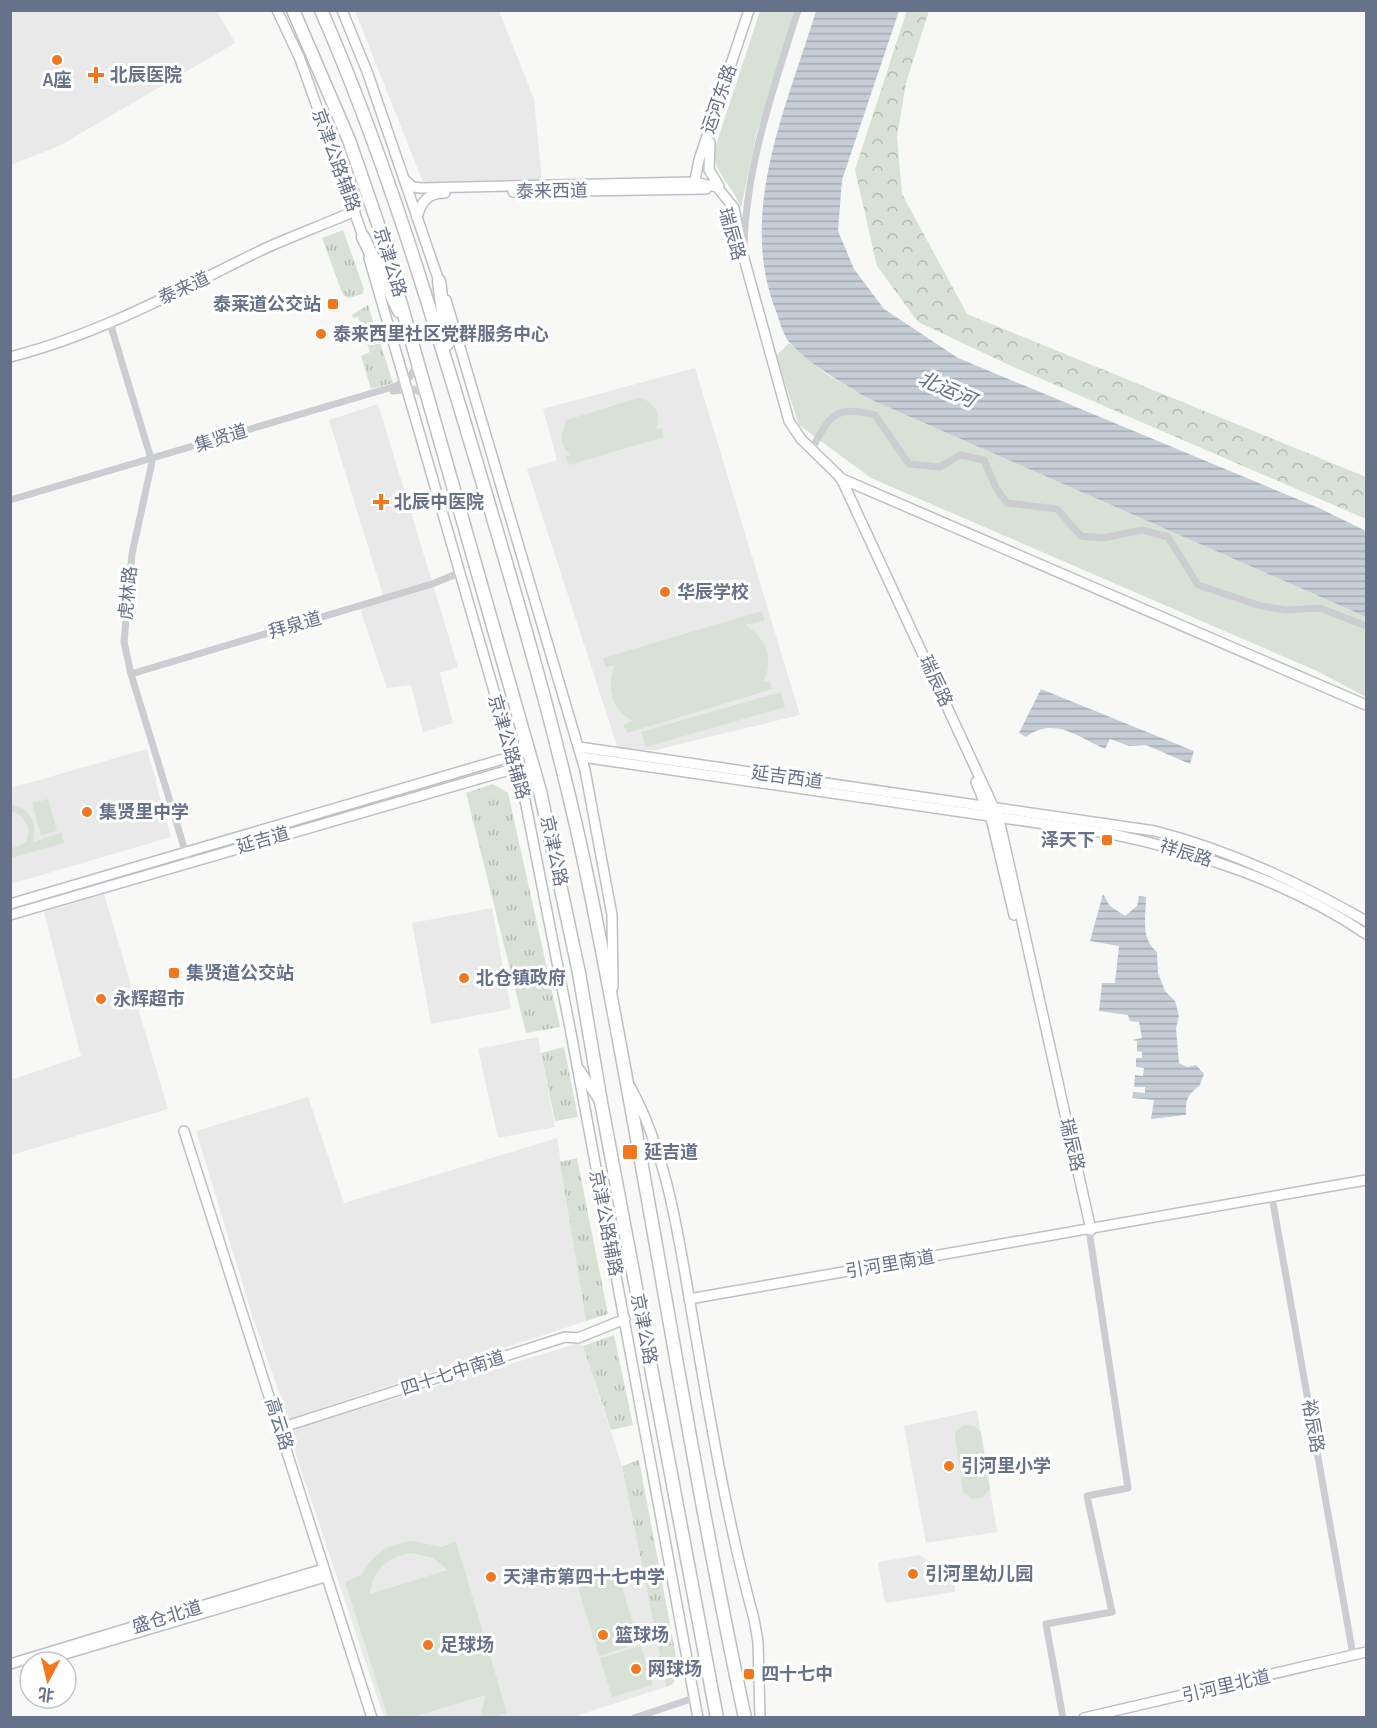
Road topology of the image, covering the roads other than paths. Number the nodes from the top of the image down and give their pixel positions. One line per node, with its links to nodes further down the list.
1 (277, 10): 11 (street, 京津公路辅路)
2 (293, 10): 18 (highway, 京津公路)
3 (321, 10): 21 (highway, 京津公路)
4 (342, 10): 8 (street)
5 (751, 10): 7 (street); 9 (street, 运河东路)
6 (798, 10): 14 (street)
7 (710, 142): 9 (street); 10 (street)
8 (404, 179): 9 (street, 泰来西道); 12 (street)
9 (700, 183): 10 (street, 瑞辰路); 12 (street, 泰来西道)
10 (719, 193): 14 (street, 瑞辰路); 15 (street, 瑞辰路)
11 (355, 211): 13 (street, 京津公路辅路); 17 (street, 泰来道)
12 (417, 218): 16 (street)
13 (363, 237): 18 (highway); 22 (street, 京津公路辅路)
14 (743, 255): 15 (street); 24 (street, 瑞辰路)
15 (742, 269): 26 (street, 瑞辰路)
16 (439, 280): 21 (highway); 33 (street)
17 (110, 323): 19 (street, 泰来道); 25 (street, 虎林路)
18 (409, 330): 20 (highway, 京津公路)
19 (10, 357)
20 (418, 359): 22 (street); 23 (highway, 京津公路)
21 (449, 369): 49 (highway, 京津公路)
22 (405, 385): 23 (street); 25 (street, 集贤道); 28 (street, 京津公路辅路)
23 (429, 398): 32 (highway, 京津公路)
24 (812, 449): 26 (street, 瑞辰路); 29 (street)
25 (152, 460): 27 (street, 集贤道); 30 (street, 虎林路)
26 (836, 476): 31 (street); 37 (street, 瑞辰路)
27 (10, 502)
28 (459, 573): 30 (street, 拜泉道); 34 (street, 京津公路辅路)
29 (1366, 626)
30 (131, 674): 43 (street, 虎林路)
31 (1366, 705)
32 (526, 736): 34 (street); 38 (highway, 京津公路)
33 (579, 747): 35 (street); 39 (street, 延吉西道)
34 (513, 756): 36 (street, 京津公路辅路); 43 (street, 延吉道)
35 (582, 757): 41 (street, 延吉西道); 49 (street)
36 (516, 768): 38 (street); 44 (street, 延吉道); 50 (street, 京津公路辅路)
37 (983, 789): 39 (street, 瑞辰路); 40 (street)
38 (540, 791): 52 (highway, 京津公路)
39 (991, 806): 40 (street, 祥辰路); 41 (street, 瑞辰路); 42 (street)
40 (1019, 810): 47 (street, 祥辰路)
41 (995, 818): 42 (street, 祥辰路); 56 (street, 瑞辰路)
42 (1017, 821): 48 (street, 祥辰路)
43 (185, 852): 44 (street, 虎林路); 45 (street, 延吉道)
44 (188, 862): 46 (street, 延吉道)
45 (10, 904)
46 (10, 915)
47 (1366, 921)
48 (1366, 934)
49 (614, 1013): 51 (highway, 京津公路)
50 (577, 1067): 52 (street); 58 (street, 京津公路辅路)
51 (627, 1080): 57 (street); 70 (highway, 京津公路)
52 (601, 1102): 69 (highway, 京津公路)
53 (184, 1131): 59 (street, 高云路)
54 (1366, 1180): 55 (street, 引河里南道)
55 (1272, 1197): 56 (street, 引河里南道); 63 (street, 裕辰路)
56 (1089, 1230): 57 (street, 引河里南道); 72 (street)
57 (689, 1299): 71 (street)
58 (624, 1319): 59 (street, 四十七中南道); 65 (street, 京津公路辅路)
59 (280, 1428): 60 (street, 高云路)
60 (324, 1573): 61 (street, 盛仓北道); 64 (street, 盛仓北道); 66 (street, 高云路)
61 (77, 1650)
62 (1366, 1652): 63 (street, 引河里北道)
63 (1353, 1655): 73 (street, 引河里北道)
64 (10, 1664)
65 (694, 1698): 67 (street); 68 (street, 京津公路辅路)
66 (372, 1718)
67 (634, 1718)
68 (698, 1718)
69 (717, 1718)
70 (745, 1718)
71 (760, 1718)
72 (1063, 1718)
73 (1084, 1718)

